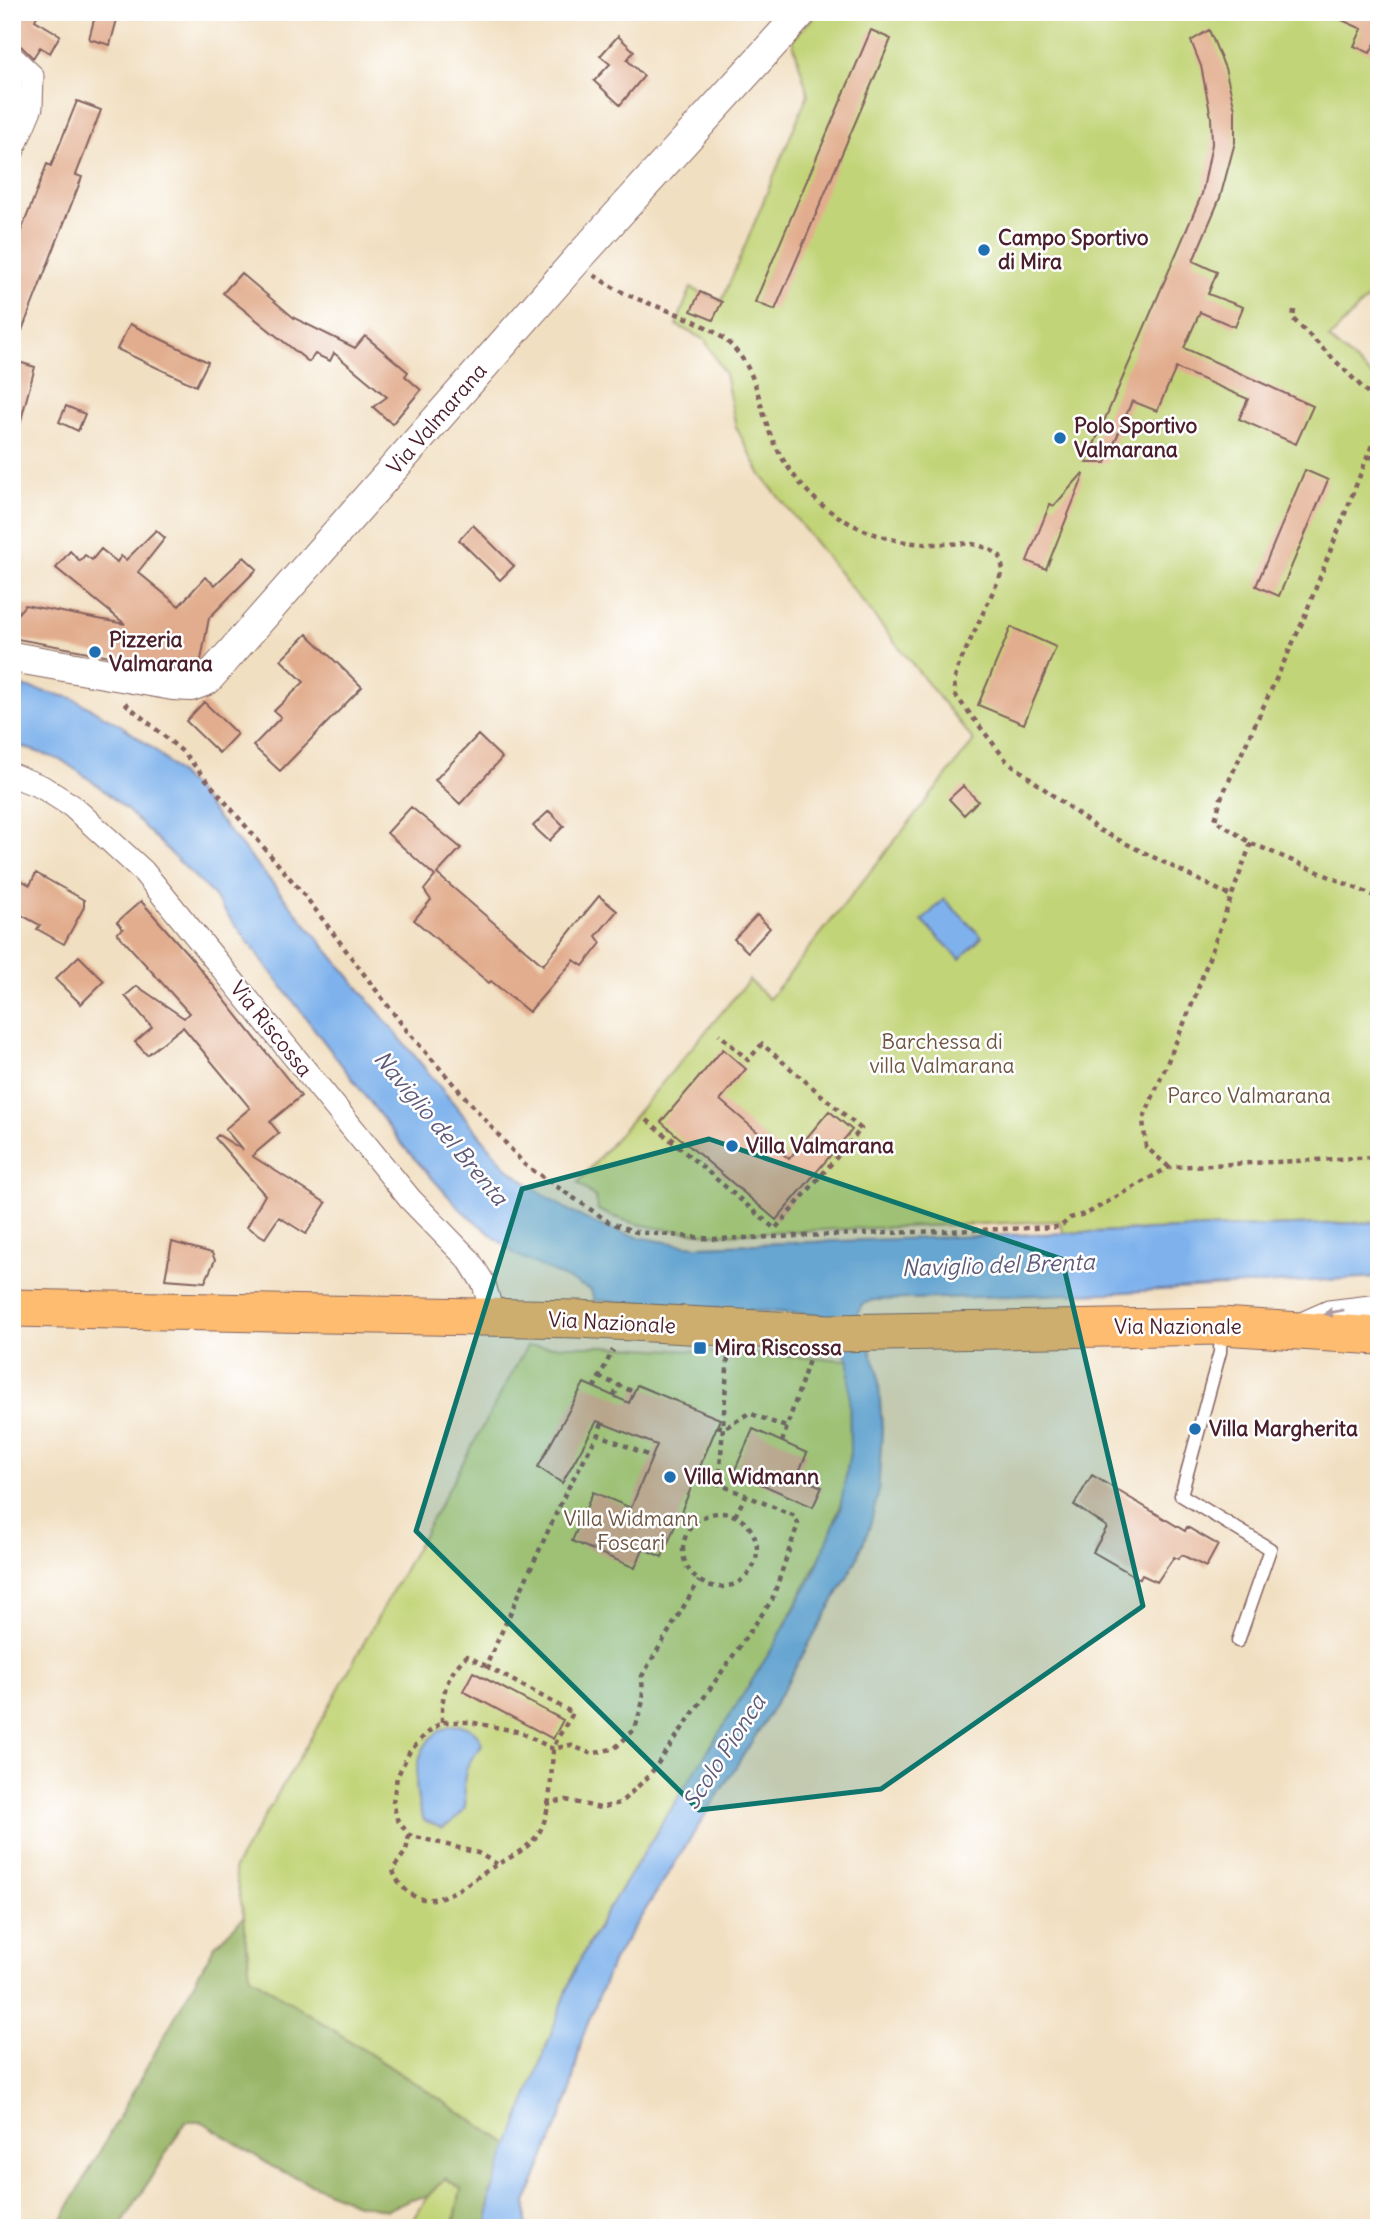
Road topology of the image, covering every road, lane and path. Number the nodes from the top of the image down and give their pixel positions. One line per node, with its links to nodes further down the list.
1 (802, 12): 4 (street, Via Valmarana)
2 (12, 57): 3 (street)
3 (12, 152)
4 (575, 263): 11 (street, Via Valmarana); 14 (path)
5 (1294, 310): 6 (path)
6 (1379, 418)
7 (1379, 427): 8 (path)
8 (1368, 456): 9 (path); 13 (path)
9 (1379, 461)
10 (12, 657): 11 (street, Via Valmarana)
11 (91, 672): 21 (path)
12 (12, 775): 24 (street, Via Riscossa)
13 (1251, 843): 14 (path); 15 (path)
14 (1229, 895): 21 (path)
15 (1379, 898)
16 (719, 1034): 19 (path)
17 (647, 1120): 19 (path)
18 (676, 1134): 19 (path)
19 (671, 1140)
20 (1379, 1157): 21 (path)
21 (1169, 1167)
22 (1379, 1307): 27 (street, one-way to 27)
23 (12, 1308): 24 (main road, Via Nazionale)
24 (493, 1317): 25 (main road, Via Nazionale)
25 (617, 1323): 29 (main road, Via Nazionale); 31 (path)
26 (1221, 1326): 27 (main road, Via Nazionale); 29 (main road, Via Nazionale); 48 (lane)
27 (1292, 1328): 28 (main road, Via Nazionale)
28 (1379, 1336)
29 (819, 1345): 38 (path)
30 (728, 1352): 39 (path)
31 (599, 1377): 32 (path); 33 (path)
32 (619, 1385): 34 (path); 35 (path)
33 (594, 1388)
34 (634, 1392)
35 (614, 1396)
36 (603, 1423): 40 (path)
37 (717, 1426): 39 (path)
38 (786, 1427): 39 (path); 41 (path)
39 (725, 1428): 44 (path)
40 (598, 1434): 42 (path); 49 (path)
41 (782, 1442)
42 (652, 1457)
43 (697, 1475): 44 (path)
44 (719, 1483): 45 (path)
45 (746, 1495): 46 (path); 52 (path)
46 (735, 1516): 47 (path); 47 (path)
47 (699, 1580): 51 (path)
48 (1238, 1642)
49 (486, 1665): 50 (path); 51 (path)
50 (442, 1722): 51 (path); 53 (path)
51 (553, 1749): 52 (path)
52 (546, 1804): 54 (path)
53 (409, 1835): 54 (path); 54 (path)
54 (497, 1864)

